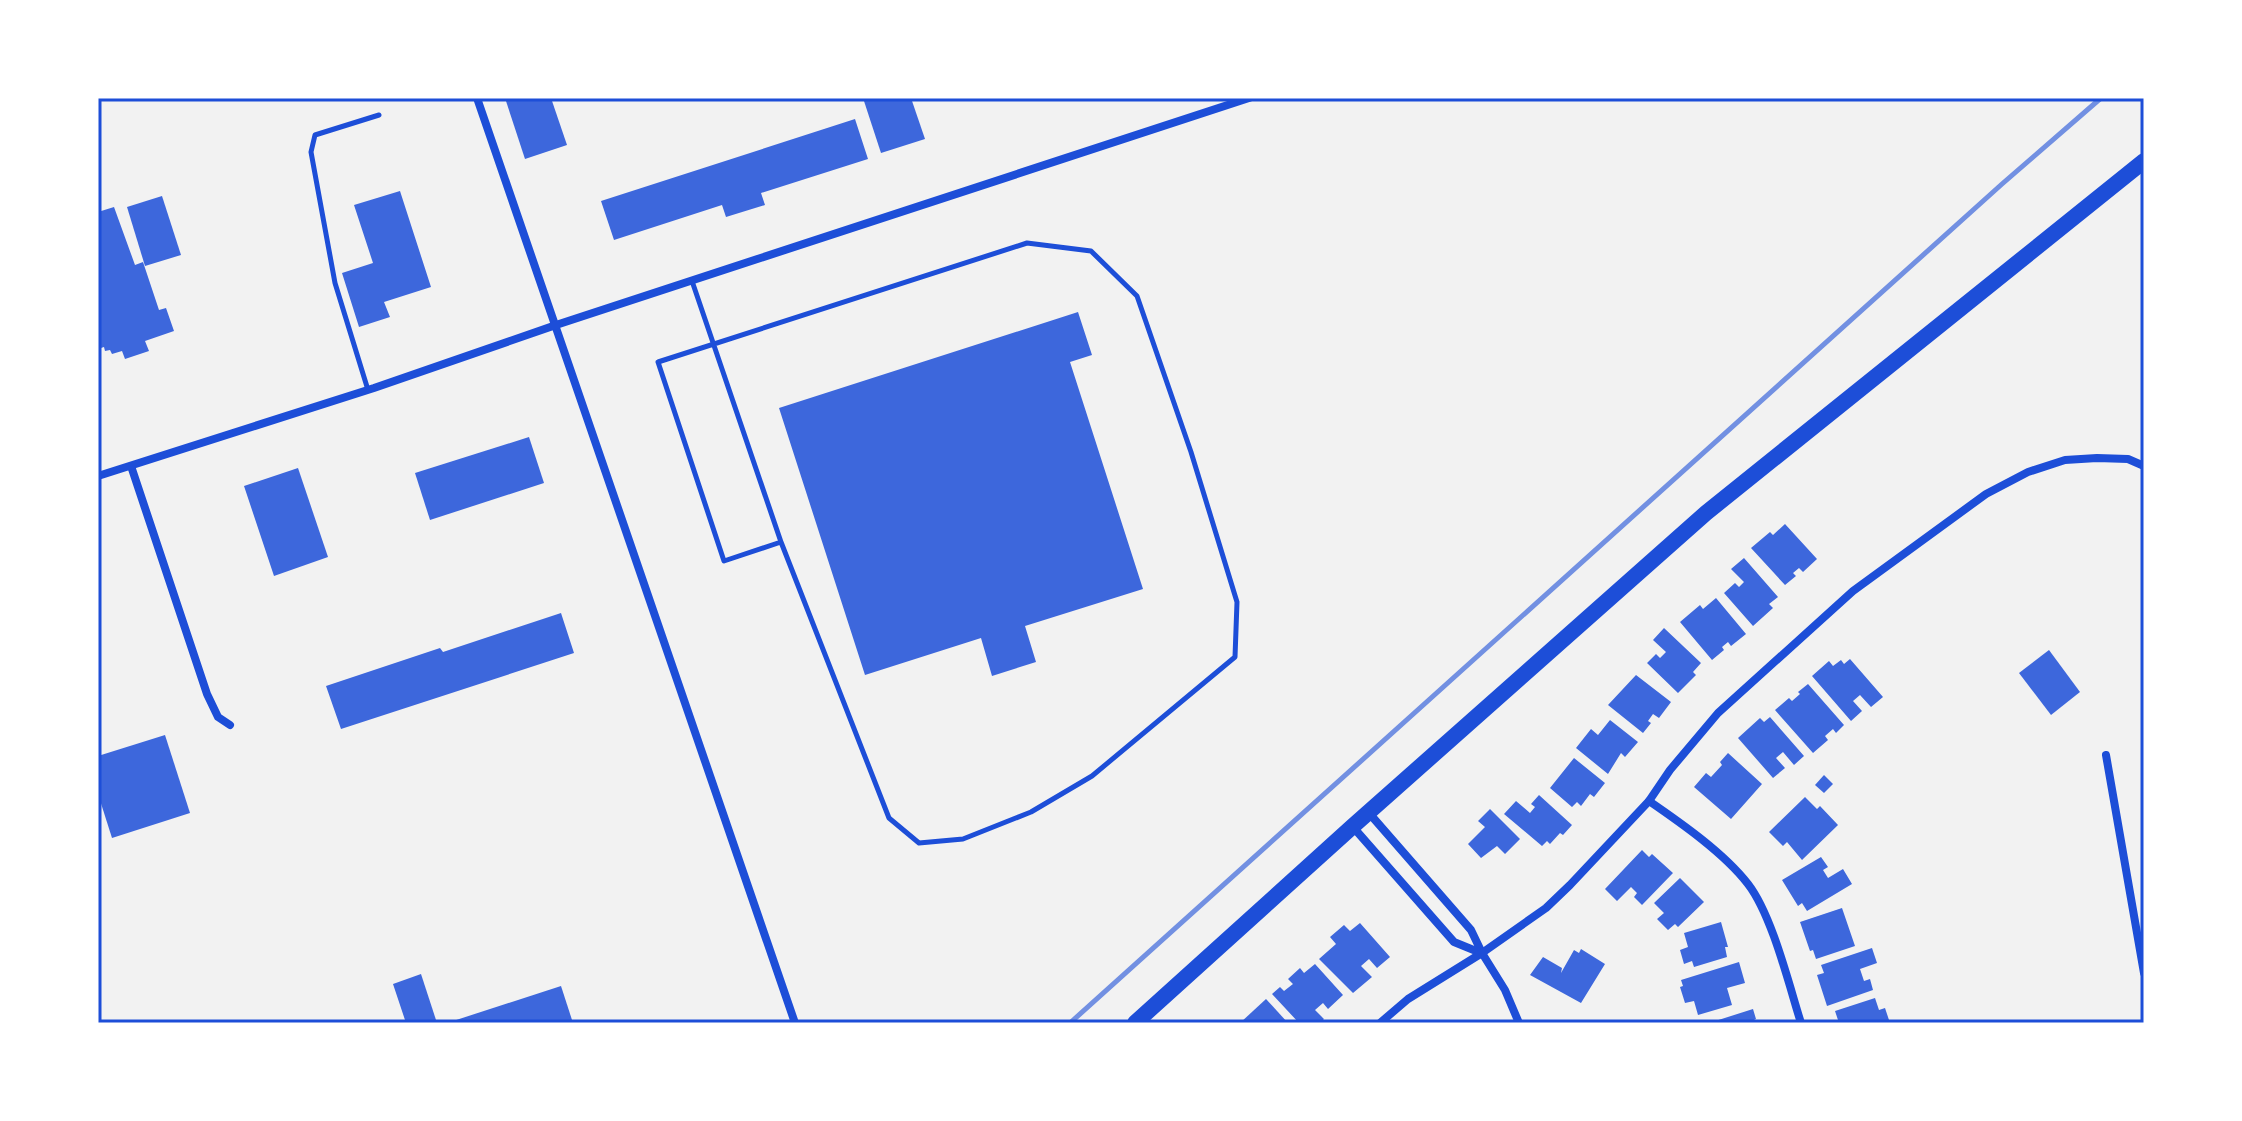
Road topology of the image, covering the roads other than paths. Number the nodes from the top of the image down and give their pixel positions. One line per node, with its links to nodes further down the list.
1 (477, 98): 6 (street)
2 (1249, 98): 5 (street)
3 (379, 115): 8 (lane)
4 (2144, 161): 16 (main road)
5 (692, 281): 6 (street); 7 (lane)
6 (556, 325): 8 (street); 20 (street)
7 (712, 344): 12 (lane); 12 (lane); 12 (lane)
8 (368, 390): 9 (street)
9 (131, 466): 11 (street); 13 (street)
10 (2144, 466): 15 (street)
11 (98, 476)
12 (781, 542)
13 (230, 725)
14 (2106, 755): 19 (street)
15 (1649, 801): 18 (street); 24 (street)
16 (1368, 812): 17 (main road); 18 (street)
17 (1353, 826): 18 (street); 21 (main road)
18 (1482, 953): 22 (street); 23 (street)
19 (2144, 973)
20 (795, 1023)
21 (1135, 1023)
22 (1380, 1023)
23 (1519, 1023)
24 (1801, 1023)

